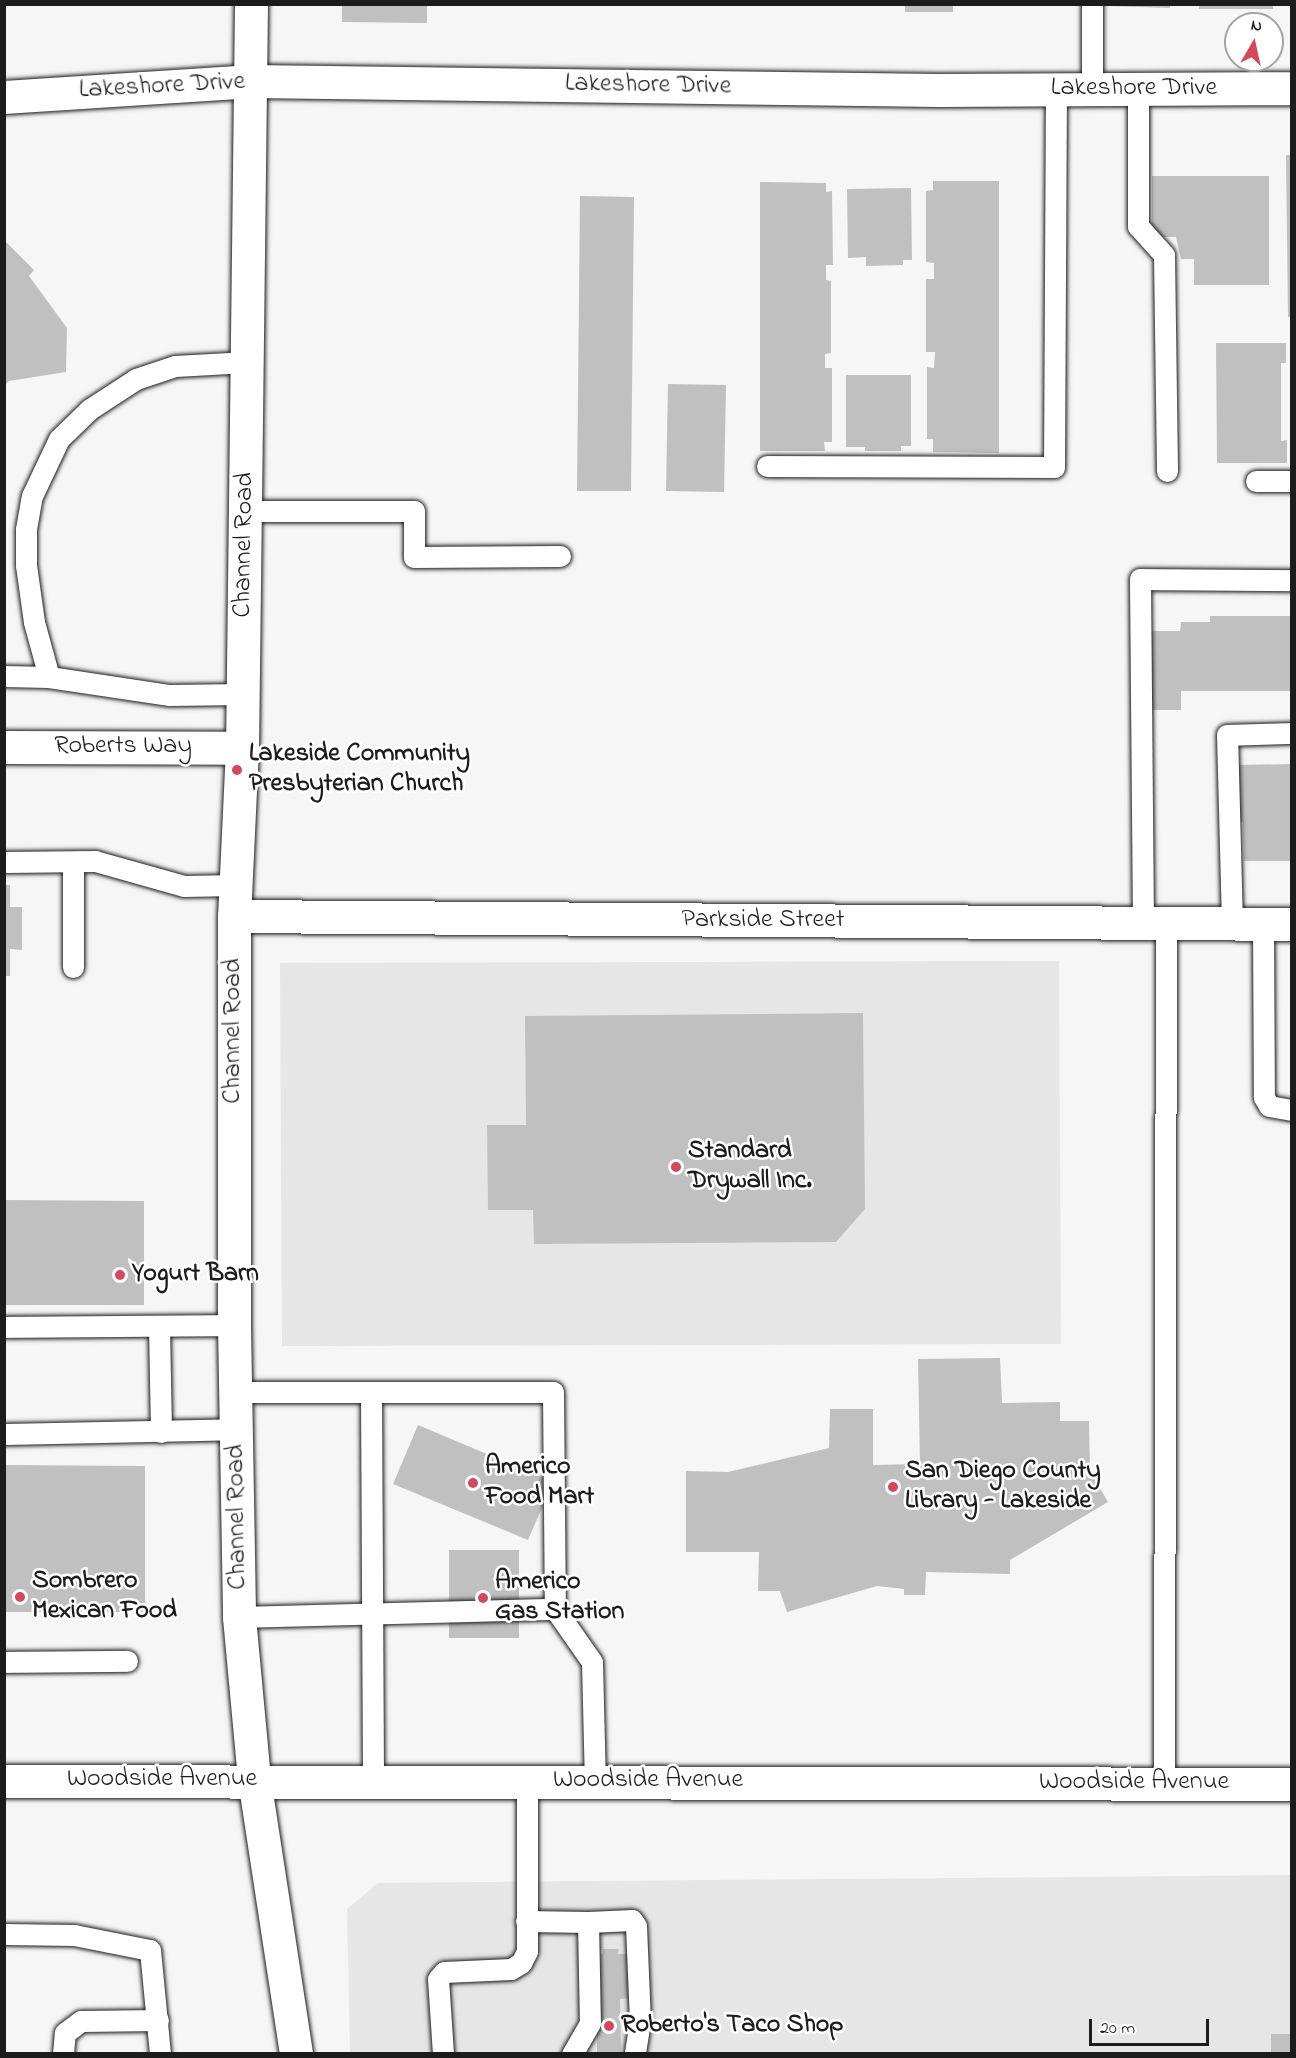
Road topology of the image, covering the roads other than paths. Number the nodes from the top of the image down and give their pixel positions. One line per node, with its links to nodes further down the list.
1 (251, 4): 3 (main road, Channel Road)
2 (1092, 4): 6 (lane)
3 (251, 81): 5 (main road, Lakeshore Drive); 8 (main road, Lakeshore Drive); 9 (main road, Channel Road)
4 (1292, 88): 7 (main road, Lakeshore Drive)
5 (1056, 89): 6 (main road, Lakeshore Drive); 10 (lane)
6 (1092, 89): 7 (main road, Lakeshore Drive)
7 (1138, 89): 11 (lane)
8 (4, 97)
9 (247, 362): 14 (main road, Channel Road); 18 (lane)
10 (767, 466)
11 (1167, 471)
12 (1256, 481): 13 (lane)
13 (1292, 481)
14 (245, 511): 15 (lane); 19 (main road, Channel Road)
15 (560, 556)
16 (1292, 580): 26 (lane)
17 (4, 676): 18 (lane)
18 (49, 677): 19 (lane)
19 (243, 694): 22 (main road, Channel Road)
20 (1292, 733): 27 (lane)
21 (4, 747): 22 (main road, Roberts Way)
22 (242, 748): 25 (main road, Channel Road)
23 (4, 862): 24 (lane)
24 (73, 862): 25 (lane); 28 (lane)
25 (236, 900): 26 (main road, Parkside Street); 30 (main road, Channel Road)
26 (1155, 924): 27 (main road, Parkside Street); 48 (lane)
27 (1262, 924): 29 (lane)
28 (73, 967)
29 (1292, 1110)
30 (234, 1325): 32 (lane); 33 (main road, Channel Road)
31 (4, 1327): 32 (lane)
32 (159, 1327): 36 (lane)
33 (235, 1392): 34 (lane); 35 (main road, Channel Road)
34 (371, 1393): 38 (lane); 39 (lane)
35 (236, 1430): 36 (lane); 40 (main road, Channel Road)
36 (161, 1432): 37 (lane)
37 (4, 1434)
38 (555, 1609): 39 (lane); 46 (lane)
39 (372, 1613): 40 (lane); 44 (lane)
40 (239, 1617): 43 (main road, Channel Road)
41 (127, 1661): 42 (lane)
42 (4, 1662)
43 (255, 1779): 44 (main road, Woodside Avenue); 47 (main road, Woodside Avenue); 56 (main road, Channel Road)
44 (373, 1780): 45 (main road, Woodside Avenue)
45 (526, 1780): 46 (main road, Woodside Avenue); 50 (lane)
46 (595, 1780): 48 (main road, Woodside Avenue)
47 (4, 1781)
48 (1164, 1784): 49 (main road, Woodside Avenue)
49 (1292, 1784)
50 (526, 1921): 51 (lane); 57 (lane)
51 (588, 1922): 58 (lane); 59 (lane)
52 (4, 1934): 53 (lane)
53 (158, 2020): 54 (lane); 55 (lane)
54 (63, 2054)
55 (160, 2054)
56 (296, 2054)
57 (443, 2054)
58 (572, 2054)
59 (635, 2054)

